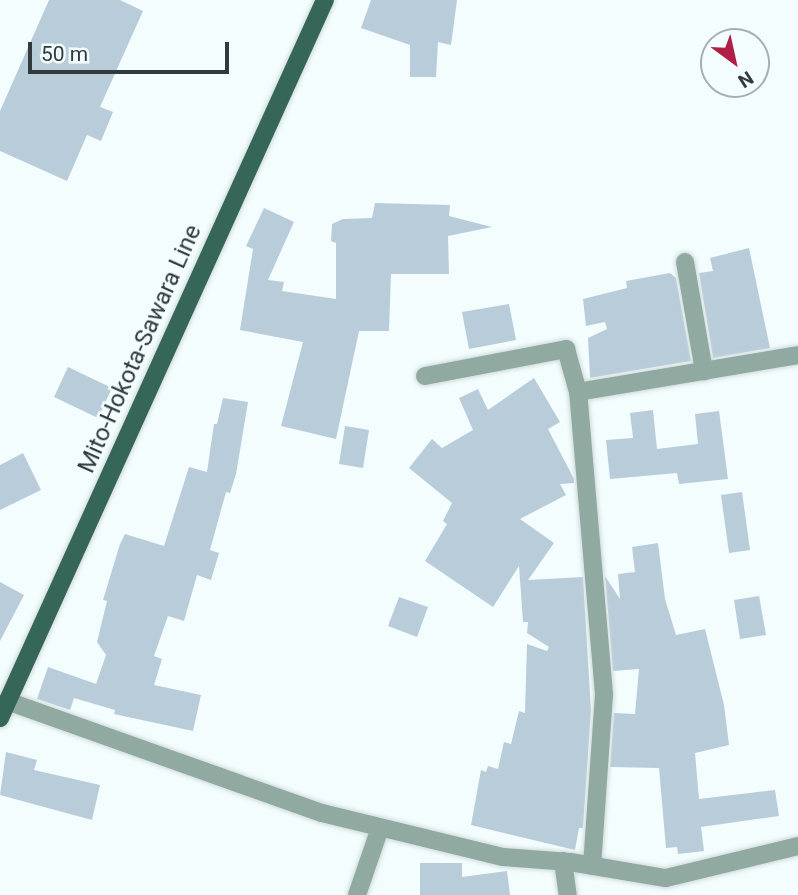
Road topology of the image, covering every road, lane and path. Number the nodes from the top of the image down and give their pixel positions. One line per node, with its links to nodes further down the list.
1 (326, 0): 7 (main road, Mito-Hokota-Sawara Line)
2 (685, 261): 4 (street)
3 (798, 355): 4 (street)
4 (704, 370): 6 (street)
5 (425, 376): 6 (street)
6 (578, 392): 11 (street)
7 (4, 710): 8 (street)
8 (380, 828): 10 (street); 12 (street)
9 (798, 846): 11 (street)
10 (563, 862): 11 (street); 13 (street)
11 (592, 866)
12 (357, 895)
13 (568, 895)

